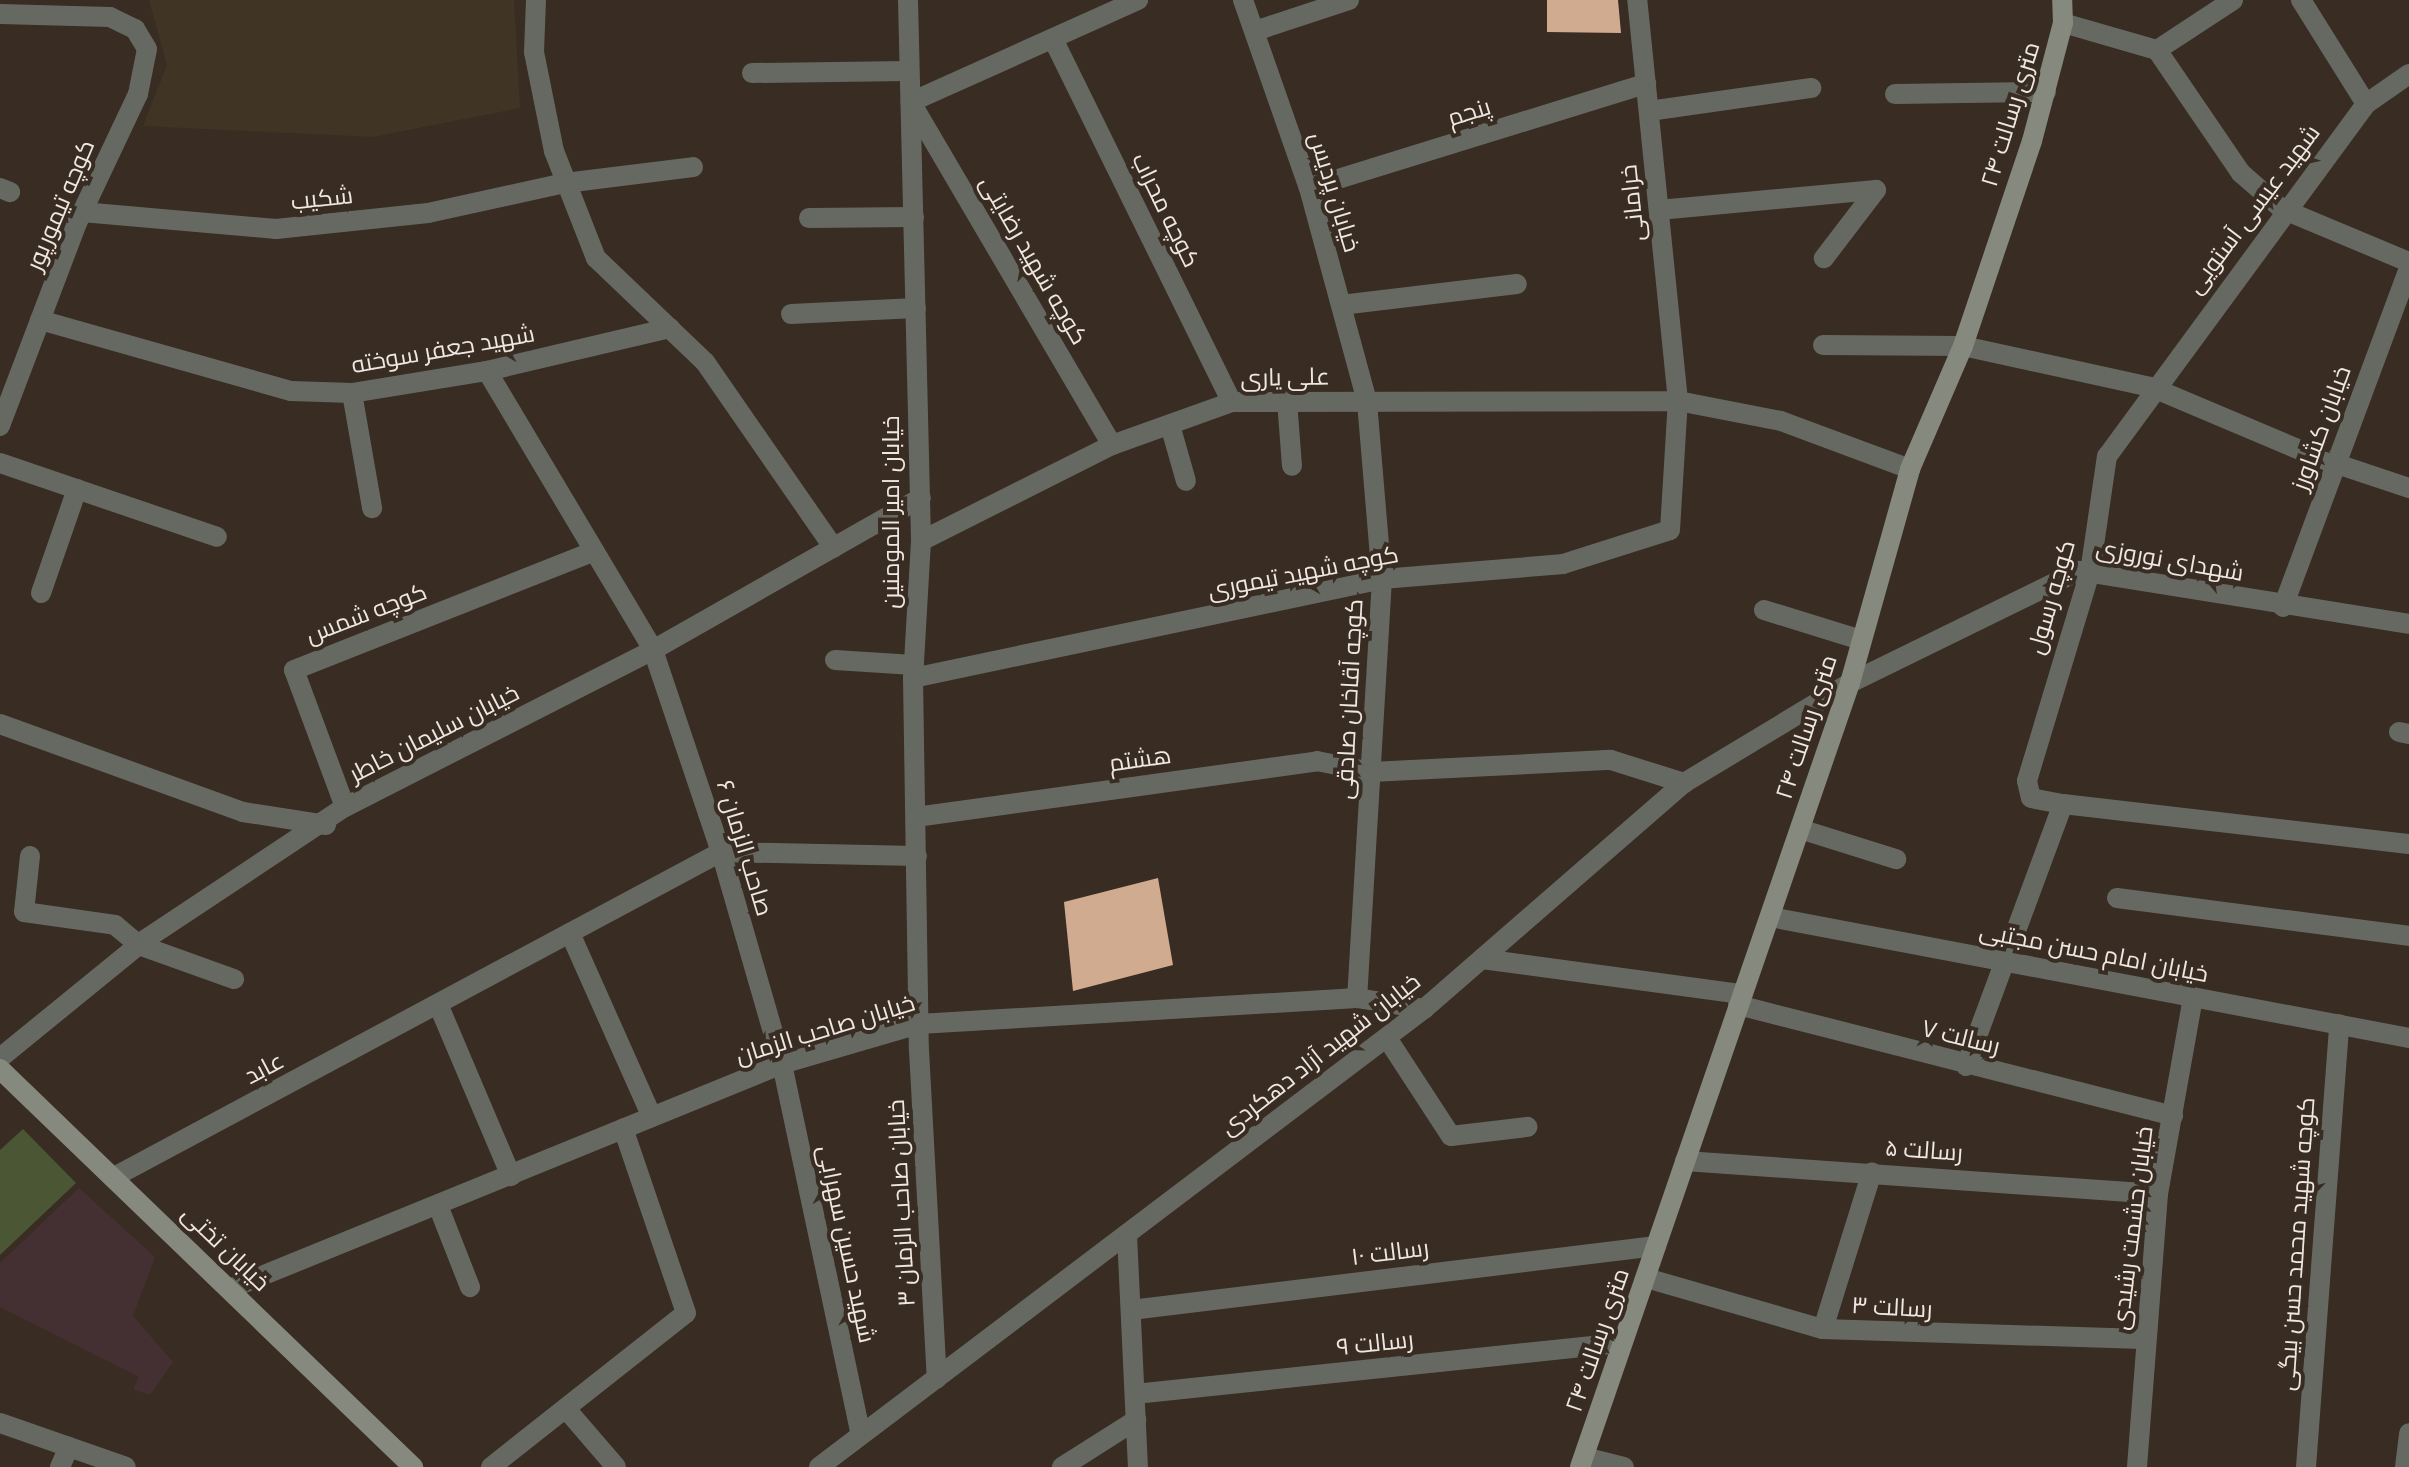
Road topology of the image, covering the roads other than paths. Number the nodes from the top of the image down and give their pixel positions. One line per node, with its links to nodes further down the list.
1 (536, 0): 26 (street)
2 (908, 0): 15 (street, خیابان امیر المومنین)
3 (1138, 0): 13 (street)
4 (1243, 0): 12 (street, خیابان پردیس)
5 (1349, 0): 12 (street)
6 (1637, 0): 18 (street, خرامانی)
7 (2062, 0): 11 (main road, ۲۴ متری رسالت)
8 (2233, 0): 14 (street)
9 (2301, 0): 23 (street)
10 (0, 14): 30 (street, کوچه تیمورپور)
11 (2063, 23): 14 (street); 20 (main road, ۲۴ متری رسالت)
12 (1255, 31): 27 (street, خیابان پردیس)
13 (1054, 41): 22 (street); 48 (street, کوچه محراب)
14 (2157, 50): 28 (street)
15 (908, 71): 16 (street); 22 (street, خیابان امیر المومنین)
16 (752, 73)
17 (2409, 74): 23 (street, شهید عیسی آستویی)
18 (1646, 84): 24 (street, خرامانی); 27 (street, پنجم)
19 (1811, 88): 24 (street)
20 (2046, 92): 21 (street); 42 (main road, ۲۴ متری رسالت)
21 (1895, 94)
22 (911, 102): 31 (street, خیابان امیر المومنین); 52 (street, کوچه شهید رضایتی)
23 (2366, 104): 28 (street, شهید عیسی آستویی)
24 (1649, 111): 29 (street, خرامانی)
25 (693, 167): 26 (street, شکیب)
26 (565, 183): 30 (street, شکیب); 40 (street)
27 (1309, 188): 36 (street, خیابان پردیس)
28 (2282, 209): 34 (street); 44 (street, شهید عیسی آستویی)
29 (1659, 210): 33 (street); 47 (street, خرامانی)
30 (82, 212): 39 (street, کوچه تیمورپور)
31 (914, 217): 32 (street); 37 (street, خیابان امیر المومنین)
32 (809, 218)
33 (1824, 258)
34 (2409, 265): 54 (street, خیابان کشاورز)
35 (1517, 284): 36 (street)
36 (1341, 305): 49 (street, خیابان پردیس)
37 (916, 308): 38 (street); 60 (street, خیابان امیر المومنین)
38 (791, 314)
39 (40, 320): 45 (street, شهید جعفر سوخته); 51 (street, کوچه تیمورپور)
40 (670, 328): 43 (street, شهید جعفر سوخته); 64 (street)
41 (1823, 345): 42 (street)
42 (1963, 346): 44 (street); 56 (main road, ۲۴ متری رسالت)
43 (487, 371): 45 (street, شهید جعفر سوخته); 65 (street, صاحب الزمان ۶)
44 (2151, 387): 54 (street); 66 (street, کوچه رسول)
45 (352, 393): 61 (street)
46 (1287, 401): 48 (street, علی یاری); 49 (street, علی یاری); 55 (street)
47 (1678, 401): 49 (street, علی یاری); 56 (street, علی یاری); 67 (street, کوچه شهید تیموری)
48 (1232, 402): 50 (street, علی یاری)
49 (1367, 402): 67 (street, کوچه آقاخان صادقی)
50 (1170, 425): 52 (street, علی یاری); 57 (street)
51 (0, 426)
52 (1112, 445): 63 (street, علی یاری)
53 (0, 463): 59 (street)
54 (2336, 464): 58 (street); 69 (street, خیابان کشاورز)
55 (1292, 466)
56 (1910, 469): 72 (main road, ۲۴ متری رسالت)
57 (1186, 481)
58 (2409, 488)
59 (77, 489): 62 (street); 68 (street)
60 (921, 498): 63 (street, خیابان امیر المومنین); 64 (street, خیابان سلیمان خاطر)
61 (372, 508)
62 (217, 537)
63 (921, 541): 75 (street, خیابان امیر المومنین)
64 (834, 548): 73 (street, خیابان سلیمان خاطر)
65 (594, 551): 73 (street, صاحب الزمان ۶); 81 (street, کوچه شمس)
66 (2090, 572): 69 (street, شهدای نوروزی); 76 (street, شهدای نوروزی); 80 (street, کوچه رسول)
67 (1382, 579): 75 (street, کوچه شهید تیموری); 78 (street, کوچه آقاخان صادقی)
68 (41, 593)
69 (2283, 607): 71 (street, شهدای نوروزی)
70 (1764, 610): 72 (street)
71 (2409, 624)
72 (1861, 640): 76 (main road, ۲۴ متری رسالت)
73 (653, 650): 81 (street, خیابان سلیمان خاطر); 86 (street, صاحب الزمان ۶)
74 (835, 660): 75 (street, کوچه شهید تیموری)
75 (914, 671): 82 (street, خیابان امیر المومنین)
76 (1850, 683): 79 (street, خیابان شهید آزاد دهکردی); 84 (main road, ۲۴ متری رسالت)
77 (0, 724): 83 (street)
78 (1371, 772): 79 (street, هشتم); 82 (street, هشتم); 99 (street, کوچه آقاخان صادقی)
79 (1684, 783): 95 (street, خیابان شهید آزاد دهکردی)
80 (2063, 804): 85 (street); 96 (street)
81 (345, 807): 83 (street, خیابان سلیمان خاطر)
82 (916, 817): 88 (street, خیابان امیر المومنین)
83 (326, 825): 94 (street, خیابان سلیمان خاطر)
84 (1800, 829): 89 (street); 91 (main road, ۲۴ متری رسالت)
85 (2409, 844)
86 (721, 852): 88 (street); 92 (street, عابد); 108 (street, صاحب الزمان ۶)
87 (30, 856): 94 (street)
88 (917, 856): 103 (street, خیابان امیر المومنین)
89 (1896, 859)
90 (2117, 898): 93 (street)
91 (1770, 917): 96 (street, خیابان امام حسن مجتبی); 100 (main road, ۲۴ متری رسالت)
92 (570, 933): 101 (street, عابد); 112 (street)
93 (2409, 936)
94 (139, 945): 97 (street); 107 (street, خیابان سلیمان خاطر)
95 (1482, 959): 100 (street, رسالت ۷); 102 (street, خیابان شهید آزاد دهکردی)
96 (2003, 961): 98 (street, خیابان امام حسن مجتبی); 109 (street)
97 (234, 979)
98 (2193, 997): 104 (street, خیابان امام حسن مجتبی); 111 (street, خیابان حشمت رشیدی)
99 (1357, 998): 102 (street, خیابان صاحب الزمان); 103 (street, خیابان صاحب الزمان)
100 (1740, 999): 109 (street, رسالت ۷); 115 (main road, ۲۴ متری رسالت)
101 (438, 1004): 117 (street); 118 (street, عابد)
102 (1424, 1009): 105 (street, خیابان شهید آزاد دهکردی)
103 (919, 1024): 108 (street, خیابان صاحب الزمان); 130 (street, خیابان صاحب الزمان ۳)
104 (2339, 1024): 106 (street, خیابان امام حسن مجتبی); 149 (street, کوچه شهید محمد حسن بیگی)
105 (1387, 1038): 113 (street); 121 (street, خیابان شهید آزاد دهکردی)
106 (2409, 1038)
107 (0, 1058)
108 (782, 1064): 112 (street, خیابان صاحب الزمان); 136 (street, شهید حسین سهرابی)
109 (1966, 1066): 111 (street, رسالت ۷)
110 (0, 1069): 118 (main road, خیابان تختی)
111 (2173, 1116): 119 (street, خیابان حشمت رشیدی)
112 (652, 1117): 114 (street, خیابان صاحب الزمان)
113 (1527, 1127)
114 (623, 1128): 117 (street, خیابان صاحب الزمان); 132 (street)
115 (1685, 1161): 116 (street, رسالت ۵); 122 (main road, ۲۴ متری رسالت)
116 (1872, 1172): 119 (street, رسالت ۵); 127 (street)
117 (511, 1176): 120 (street, خیابان صاحب الزمان)
118 (114, 1177): 125 (main road, خیابان تختی)
119 (2158, 1194): 128 (street, خیابان حشمت رشیدی)
120 (439, 1208): 124 (street); 125 (street, خیابان صاحب الزمان)
121 (1127, 1235): 126 (street); 130 (street, خیابان شهید آزاد دهکردی)
122 (1656, 1246): 123 (main road, ۲۴ متری رسالت); 126 (street, رسالت ۱۰)
123 (1646, 1278): 127 (street, رسالت ۳); 129 (main road, ۲۴ متری رسالت)
124 (470, 1287)
125 (232, 1288): 141 (main road, خیابان تختی)
126 (1131, 1310): 131 (street)
127 (1823, 1329): 128 (street, رسالت ۳)
128 (2143, 1339): 148 (street, خیابان حشمت رشیدی)
129 (1621, 1343): 131 (street, رسالت ۹); 138 (main road, ۲۴ متری رسالت)
130 (937, 1379): 136 (street, خیابان شهید آزاد دهکردی)
131 (1135, 1394): 133 (street)
132 (567, 1410): 142 (street); 143 (street)
133 (1136, 1420): 145 (street); 146 (street)
134 (0, 1423): 137 (street)
135 (2409, 1433): 150 (street)
136 (861, 1435): 144 (street, خیابان شهید آزاد دهکردی)
137 (69, 1447): 139 (street); 140 (street)
138 (1582, 1462): 147 (street)
139 (60, 1467)
140 (126, 1467)
141 (413, 1467)
142 (491, 1467)
143 (616, 1467)
144 (819, 1467)
145 (1062, 1467)
146 (1138, 1467)
147 (1624, 1467)
148 (2137, 1467)
149 (2306, 1467)
150 (2405, 1467)

